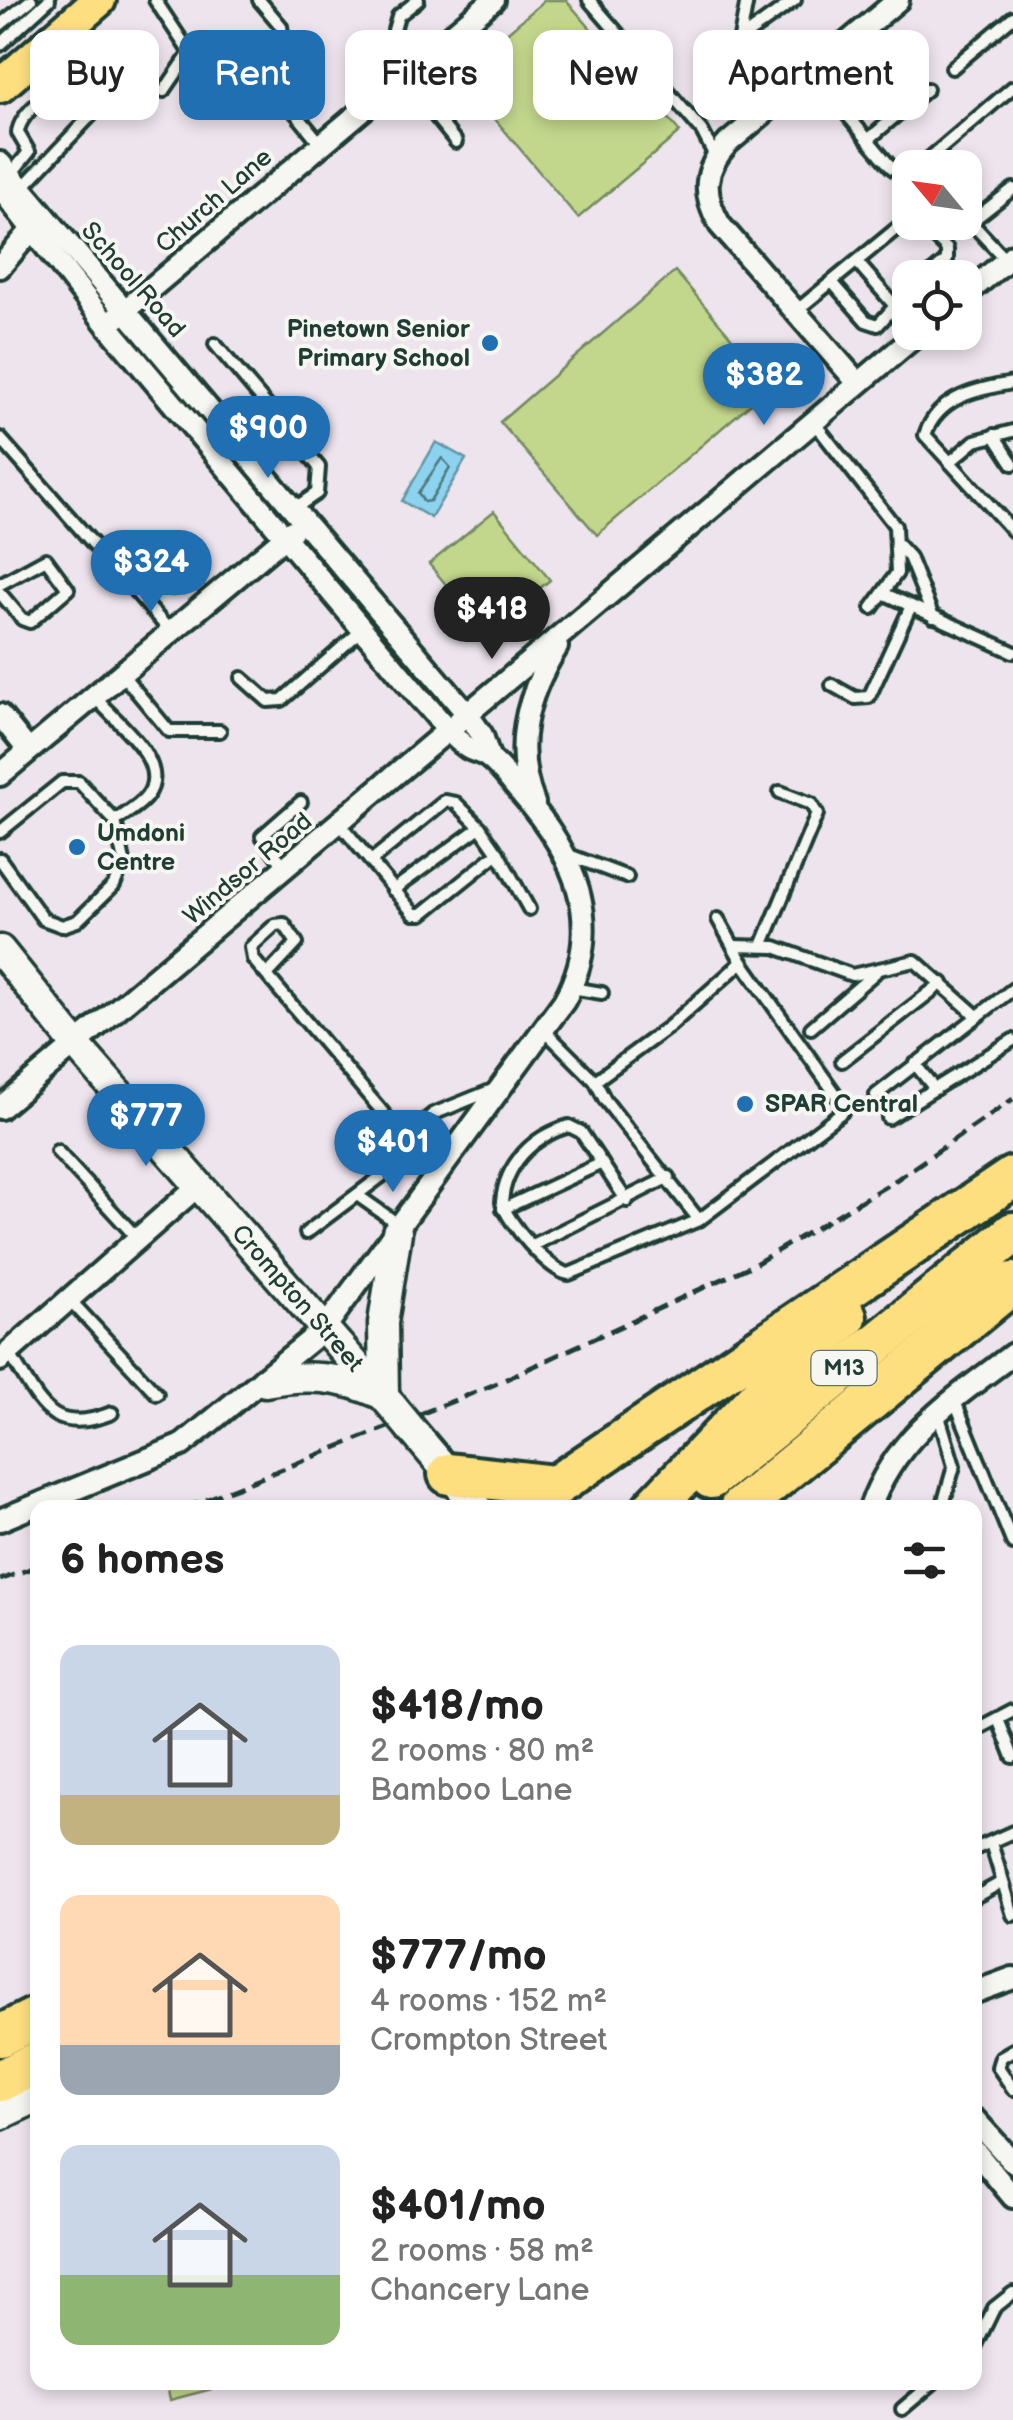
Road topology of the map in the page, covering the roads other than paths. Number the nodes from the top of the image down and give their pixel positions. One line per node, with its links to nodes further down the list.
1 (31, 0): 13 (lane)
2 (49, 0): 19 (lane)
3 (99, 0): 21 (main road)
4 (155, 0): 23 (lane)
5 (259, 0): 33 (lane)
6 (418, 0): 14 (lane)
7 (493, 0): 15 (street, Church Lane)
8 (590, 0): 35 (lane)
9 (747, 0): 16 (lane)
10 (795, 0): 17 (lane)
11 (898, 0): 18 (street)
12 (1013, 17): 20 (lane)
13 (0, 25)
14 (395, 30)
15 (458, 30)
16 (741, 30)
17 (753, 30)
18 (863, 30)
19 (0, 45)
20 (952, 68)
21 (0, 86)
22 (1013, 87): 34 (lane)
23 (164, 90)
24 (349, 120): 33 (street, Church Lane)
25 (441, 120): 32 (lane)
26 (747, 120): 30 (lane)
27 (755, 120): 30 (street)
28 (852, 120): 31 (lane)
29 (890, 120): 31 (lane)
30 (748, 126): 35 (street)
31 (868, 138): 36 (lane)
32 (456, 142)
33 (320, 143): 50 (street, Church Lane)
34 (939, 150)
35 (715, 156): 51 (street)
36 (892, 168)
37 (8, 179): 37 (lane); 40 (street, School Road)
38 (1013, 189): 39 (lane)
39 (982, 210)
40 (38, 222): 45 (street); 50 (street, School Road); 52 (street, School Road)
41 (892, 232): 44 (lane)
42 (982, 232): 43 (lane)
43 (1010, 257): 46 (street)
44 (856, 262): 47 (lane); 48 (lane)
45 (0, 267)
46 (982, 281)
47 (832, 282): 49 (lane); 51 (lane)
48 (892, 302)
49 (892, 306)
50 (127, 310): 52 (street, Church Lane); 63 (street, School Road)
51 (796, 312): 55 (street)
52 (106, 324): 65 (street, School Road)
53 (216, 344): 63 (lane)
54 (897, 350): 55 (street, Windsor Road)
55 (857, 382): 57 (street, Windsor Road)
56 (1013, 382): 61 (lane)
57 (812, 421): 66 (lane); 77 (street, Windsor Road)
58 (1013, 431): 59 (lane)
59 (994, 435): 61 (lane); 62 (lane)
60 (0, 438): 67 (lane)
61 (950, 462): 64 (lane)
62 (1013, 464)
63 (300, 514): 65 (street); 84 (street, School Road)
64 (1013, 532)
65 (283, 538): 75 (street, School Road); 76 (street)
66 (897, 543): 71 (lane); 74 (lane)
67 (112, 568): 69 (lane); 76 (lane)
68 (0, 584): 70 (lane)
69 (172, 588)
70 (0, 593)
71 (884, 594): 72 (lane); 73 (lane)
72 (911, 606): 74 (lane); 81 (lane)
73 (872, 608)
74 (934, 618): 78 (lane)
75 (362, 630): 80 (lane); 86 (street, School Road)
76 (170, 631): 79 (street)
77 (566, 632): 84 (street, Windsor Road); 92 (street)
78 (1013, 652)
79 (121, 673): 82 (street); 85 (lane)
80 (242, 678)
81 (832, 685)
82 (94, 695): 87 (street); 93 (lane)
83 (0, 715): 87 (street)
84 (468, 715): 86 (street, Windsor Road); 88 (street, School Road)
85 (220, 730)
86 (450, 730): 88 (street, School Road); 94 (street, Windsor Road)
87 (28, 750): 89 (street)
88 (488, 757): 92 (street, School Road)
89 (0, 774)
90 (780, 792): 107 (lane)
91 (300, 802): 101 (lane)
92 (537, 812): 98 (street, School Road)
93 (114, 821): 96 (lane); 99 (lane)
94 (340, 824): 100 (lane); 101 (street, Windsor Road)
95 (480, 827): 97 (lane); 100 (lane); 103 (lane)
96 (0, 832)
97 (498, 854): 103 (lane); 104 (lane)
98 (565, 854): 102 (lane); 113 (street, School Road)
99 (0, 859)
100 (371, 861): 103 (lane)
101 (287, 870): 120 (street, Windsor Road)
102 (627, 877)
103 (394, 890)
104 (529, 909)
105 (718, 918): 106 (lane)
106 (733, 946): 107 (lane); 109 (lane)
107 (762, 946): 110 (lane)
108 (0, 950): 120 (street, Crompton Street)
109 (742, 962): 123 (lane); 138 (lane)
110 (880, 968): 112 (lane); 117 (lane)
111 (267, 976): 111 (lane); 129 (lane)
112 (942, 983): 116 (lane); 121 (lane)
113 (571, 988): 115 (lane); 118 (street)
114 (1013, 989): 116 (lane)
115 (602, 993)
116 (977, 1016): 122 (lane)
117 (812, 1028)
118 (544, 1030): 123 (lane); 124 (street)
119 (1013, 1040): 125 (lane)
120 (76, 1045): 127 (street, Windsor Road); 134 (street, Crompton Street)
121 (842, 1061)
122 (915, 1064): 125 (lane); 126 (lane)
123 (595, 1081): 132 (lane)
124 (502, 1087): 129 (lane); 139 (street)
125 (935, 1089): 128 (lane)
126 (876, 1094)
127 (0, 1108)
128 (888, 1118)
129 (407, 1141): 135 (lane)
130 (57, 1151): 142 (lane)
131 (602, 1163): 136 (lane); 137 (lane); 137 (lane)
132 (669, 1178): 136 (lane); 138 (lane)
133 (1005, 1183): 156 (highway); 159 (highway)
134 (199, 1185): 142 (street); 147 (street, Crompton Street)
135 (357, 1195): 139 (lane); 140 (lane)
136 (627, 1200): 143 (lane)
137 (502, 1209): 143 (lane)
138 (700, 1220): 143 (lane)
139 (399, 1229): 147 (street); 152 (street)
140 (306, 1233)
141 (1013, 1233): 160 (highway, M13)
142 (138, 1239): 145 (street)
143 (533, 1245)
144 (1013, 1282): 161 (highway, M13)
145 (69, 1299): 148 (street); 151 (lane)
146 (1013, 1311): 162 (highway)
147 (324, 1329): 150 (street); 152 (street, Crompton Street)
148 (4, 1356): 154 (lane)
149 (1010, 1364): 153 (street)
150 (264, 1382): 152 (street); 157 (street)
151 (157, 1394)
152 (388, 1401): 155 (street, Crompton Street, bridge)
153 (946, 1406): 163 (street); 164 (lane); 167 (lane)
154 (112, 1414)
155 (443, 1466): 156 (highway); 158 (street, Crompton Street)
156 (539, 1497)
157 (52, 1500)
158 (471, 1500)
159 (661, 1500)
160 (688, 1500)
161 (750, 1500)
162 (761, 1500)
163 (874, 1500)
164 (944, 1500)
165 (30, 1508): 166 (street)
166 (0, 1520)
167 (1013, 1544)
168 (1013, 1710): 169 (lane)
169 (998, 1719): 170 (lane); 171 (lane)
170 (982, 1727)
171 (1013, 1756)
172 (1013, 1832): 173 (lane)
173 (990, 1843): 174 (lane); 175 (lane)
174 (982, 1846)
175 (1002, 1882): 176 (lane); 177 (lane)
176 (982, 1893)
177 (1013, 1915)
178 (1013, 1978): 179 (street)
179 (982, 1989)
180 (30, 2020): 181 (highway)
181 (0, 2036)
182 (1013, 2050): 185 (lane)
183 (30, 2066): 184 (highway)
184 (0, 2081)
185 (1013, 2090)
186 (30, 2100): 187 (street)
187 (0, 2114)
188 (982, 2128): 190 (street)
189 (982, 2159): 191 (street)
190 (1013, 2162)
191 (1013, 2197)
192 (1013, 2292): 193 (lane)
193 (982, 2333)
194 (925, 2390): 195 (lane)
195 (902, 2409)

